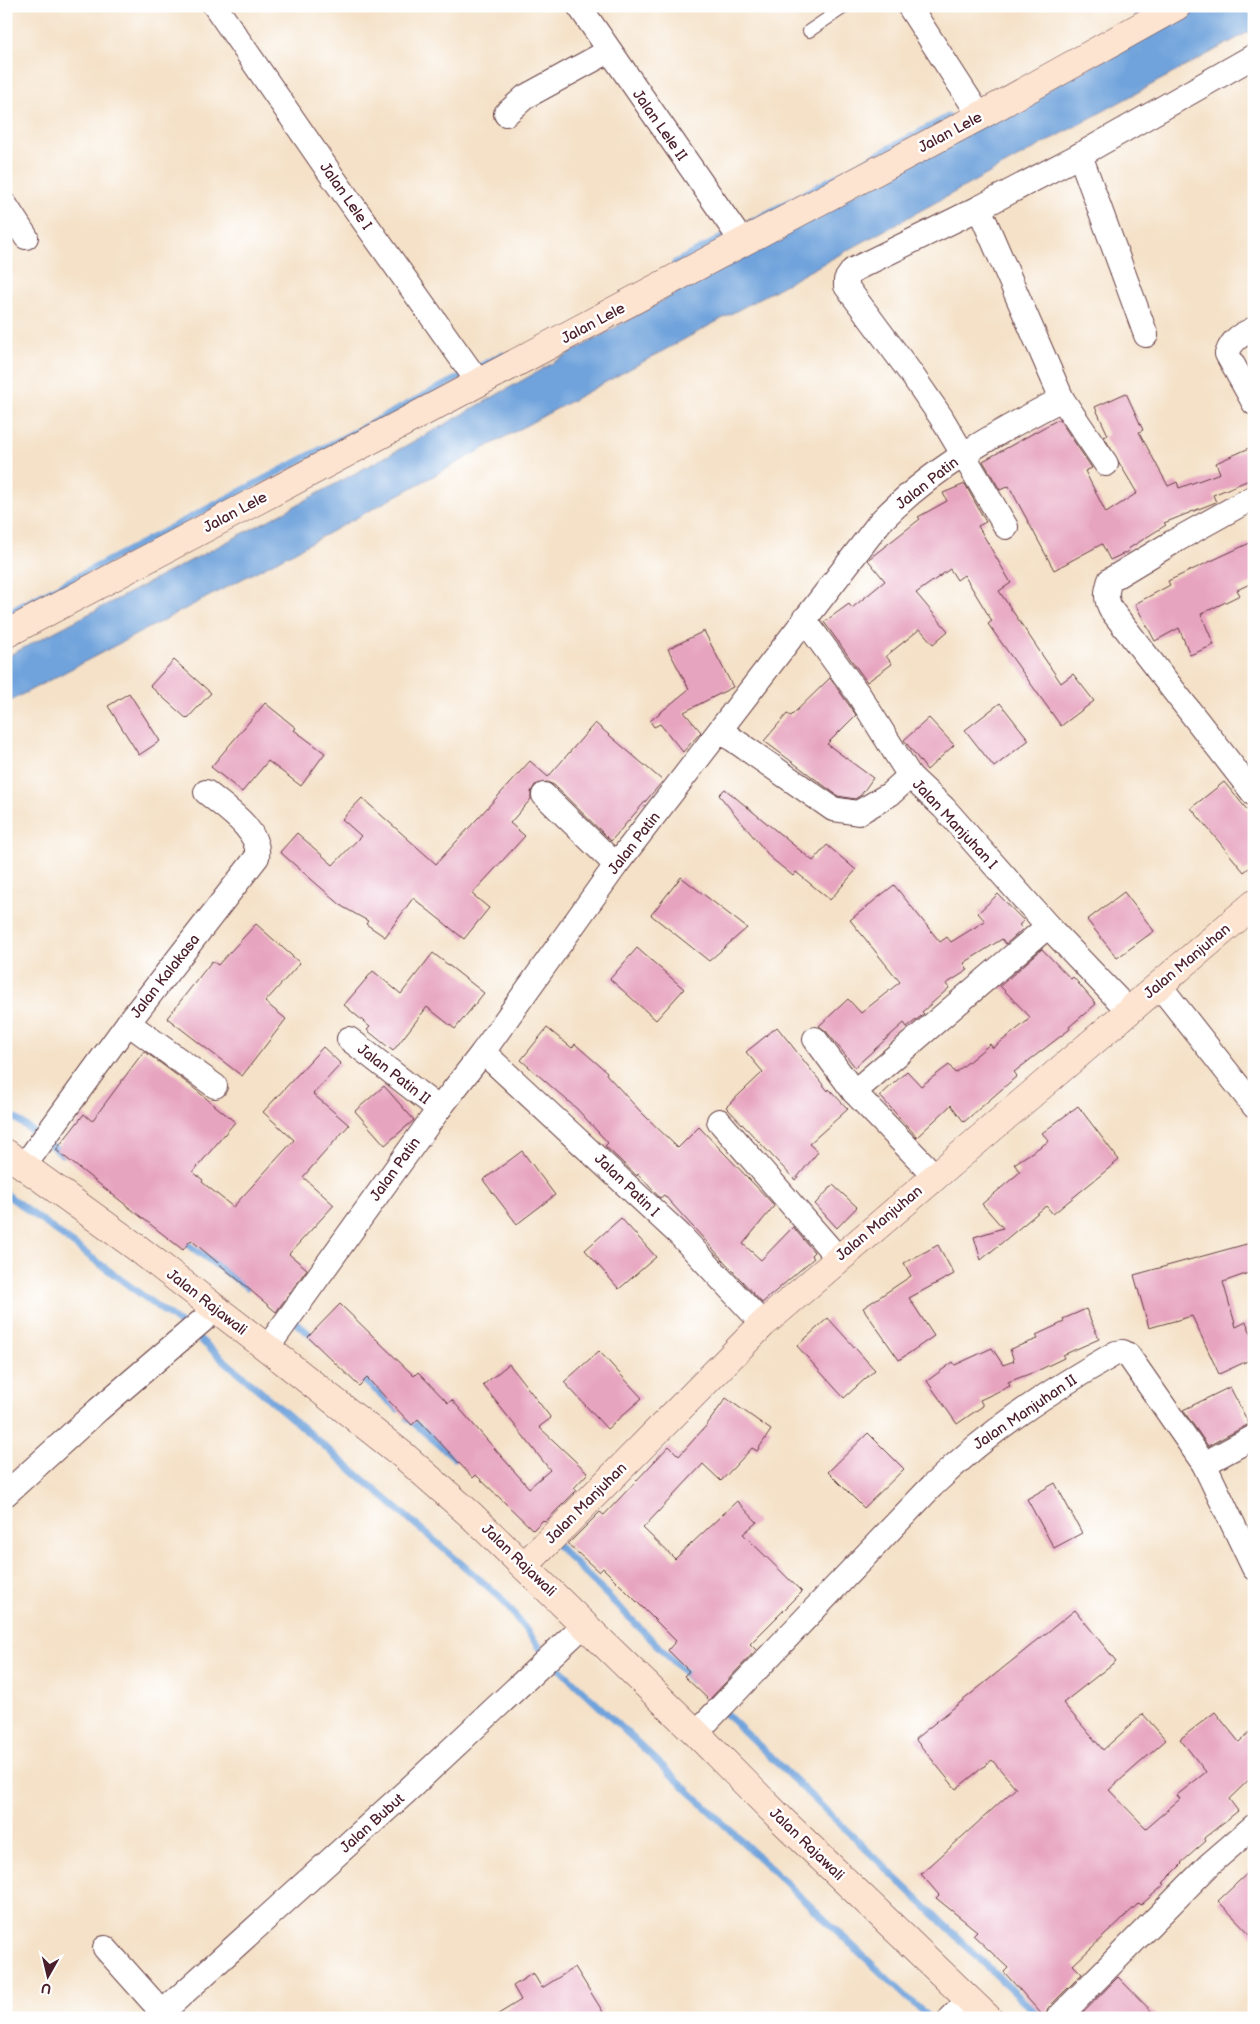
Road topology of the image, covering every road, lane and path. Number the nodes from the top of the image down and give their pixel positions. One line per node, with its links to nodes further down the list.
1 (215, 6): 18 (street, Jalan Lele I)
2 (579, 6): 7 (street, Jalan Lele II)
3 (846, 6): 6 (lane)
4 (908, 6): 10 (street)
5 (1177, 6): 10 (main road, Jalan Lele)
6 (809, 31)
7 (608, 51): 9 (street); 15 (street, Jalan Lele II)
8 (1254, 56): 11 (street)
9 (506, 114)
10 (980, 116): 15 (main road, Jalan Lele)
11 (1080, 155): 13 (street); 17 (street)
12 (6, 206): 14 (street)
13 (979, 208): 19 (street); 21 (street)
14 (26, 237)
15 (743, 243): 18 (main road, Jalan Lele)
16 (1254, 328): 20 (street)
17 (1146, 336)
18 (479, 383): 26 (main road, Jalan Lele)
19 (1062, 399): 21 (street, Jalan Patin); 22 (street)
20 (1254, 403)
21 (963, 455): 24 (street); 25 (street, Jalan Patin)
22 (1106, 464)
23 (1254, 497): 30 (street)
24 (1006, 527)
25 (804, 619): 27 (street, Jalan Patin); 28 (street, Jalan Manjuhan I)
26 (6, 634)
27 (721, 731): 28 (street); 32 (street, Jalan Patin)
28 (910, 776): 34 (street, Jalan Manjuhan I)
29 (206, 792): 37 (street, Jalan Kalakasa)
30 (1254, 794)
31 (544, 795): 32 (street)
32 (616, 866): 40 (street, Jalan Patin)
33 (1254, 904): 35 (main road, Jalan Manjuhan)
34 (1048, 926): 36 (street, Jalan Manjuhan I); 42 (street)
35 (1159, 985): 36 (main road, Jalan Manjuhan); 43 (street)
36 (1129, 1011): 47 (main road, Jalan Manjuhan)
37 (128, 1023): 41 (street); 46 (street, Jalan Kalakasa)
38 (349, 1039): 44 (street, Jalan Patin II)
39 (815, 1039): 42 (street)
40 (483, 1052): 44 (street, Jalan Patin); 50 (street, Jalan Patin I)
41 (215, 1086)
42 (854, 1092): 47 (street)
43 (1254, 1106)
44 (439, 1109): 51 (street, Jalan Patin)
45 (719, 1121): 48 (street)
46 (15, 1160): 49 (main road, Jalan Rajawali)
47 (934, 1176): 48 (main road, Jalan Manjuhan)
48 (838, 1258): 50 (main road, Jalan Manjuhan)
49 (216, 1309): 51 (main road, Jalan Rajawali); 54 (street)
50 (763, 1324): 55 (main road, Jalan Manjuhan)
51 (267, 1348): 55 (main road, Jalan Rajawali)
52 (1254, 1437): 53 (street)
53 (1204, 1464): 56 (street, Jalan Manjuhan II); 58 (street, Jalan Manjuhan II)
54 (6, 1494)
55 (525, 1565): 57 (main road, Jalan Rajawali)
56 (1254, 1568)
57 (584, 1625): 58 (main road, Jalan Rajawali); 62 (street, Jalan Bubut)
58 (696, 1733): 61 (main road, Jalan Rajawali)
59 (1254, 1826): 63 (street)
60 (105, 1948): 62 (street)
61 (969, 2012)
62 (159, 2015)
63 (1058, 2018)

